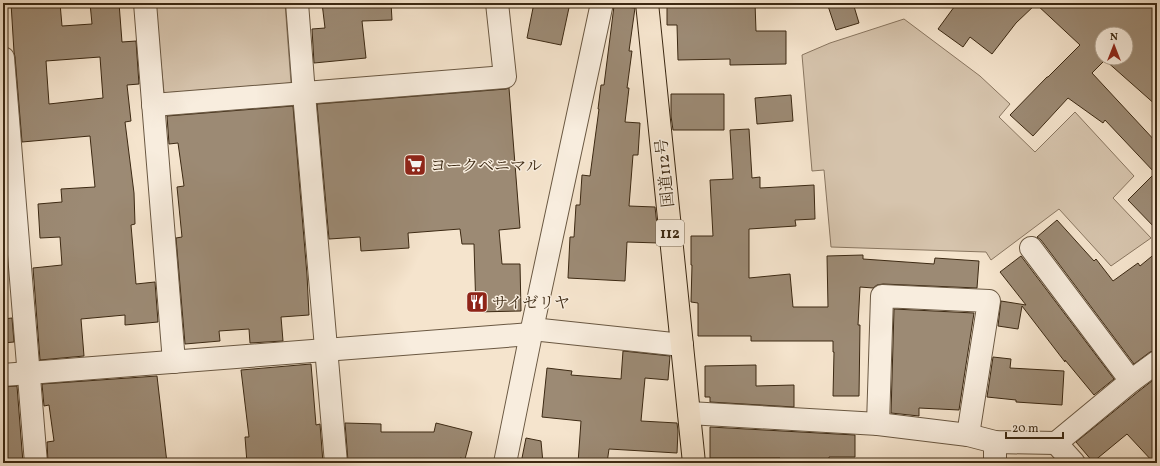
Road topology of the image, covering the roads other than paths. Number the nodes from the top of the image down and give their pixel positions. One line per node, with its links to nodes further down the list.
1 (145, 3): 8 (street)
2 (297, 3): 7 (street)
3 (497, 3): 7 (street)
4 (602, 3): 10 (street)
5 (647, 3): 11 (highway, 国道112号 / 112)
6 (3, 58): 15 (street)
7 (304, 94): 8 (street); 12 (street)
8 (153, 105): 13 (street)
9 (1031, 248): 17 (street)
10 (532, 332): 11 (street); 12 (street); 25 (street)
11 (682, 345): 18 (highway, 国道112号 / 112)
12 (327, 351): 13 (street); 24 (street)
13 (174, 362): 15 (street)
14 (1157, 362): 17 (street)
15 (28, 373): 16 (street); 23 (street)
16 (3, 375)
17 (1131, 381): 21 (street)
18 (689, 413): 19 (street); 26 (highway, 国道112号 / 112)
19 (878, 424): 20 (street); 20 (street)
20 (968, 435): 22 (street)
21 (1056, 443): 22 (street); 27 (street)
22 (995, 453)
23 (36, 463)
24 (336, 463)
25 (505, 463)
26 (694, 463)
27 (1074, 463)

